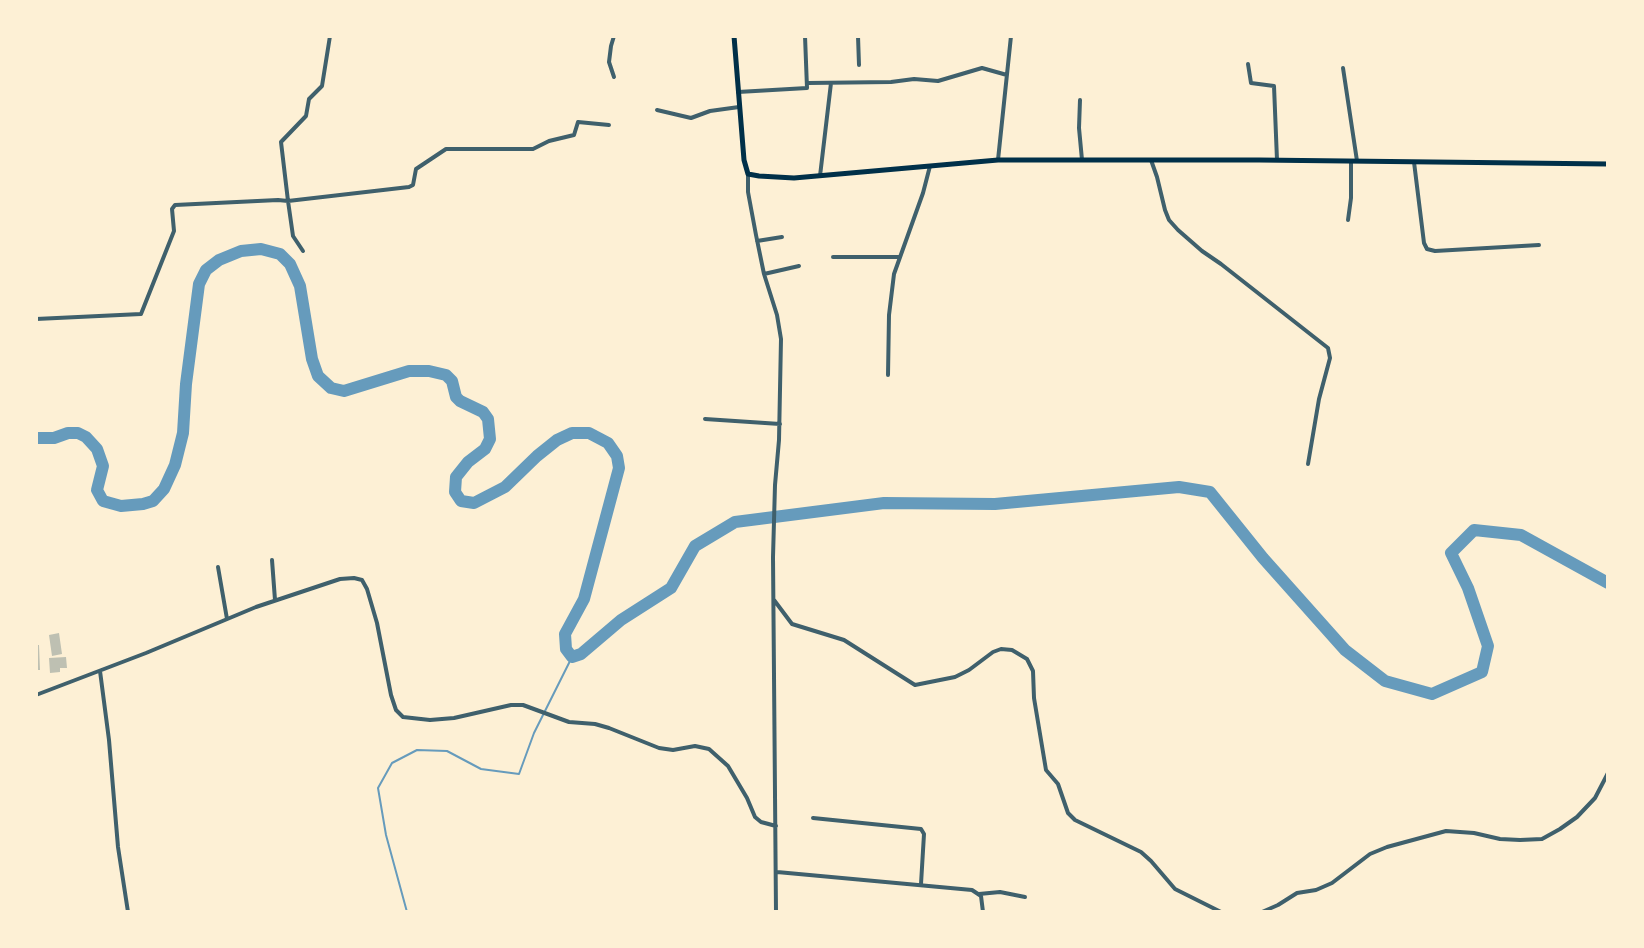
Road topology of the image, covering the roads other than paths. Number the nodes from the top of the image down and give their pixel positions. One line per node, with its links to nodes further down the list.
1 (330, 36): 29 (street)
2 (614, 36): 11 (street)
3 (734, 36): 14 (main road)
4 (805, 36): 12 (street)
5 (858, 36): 8 (street)
6 (1011, 36): 10 (street)
7 (1248, 64): 22 (street)
8 (859, 65)
9 (1343, 68): 23 (street)
10 (1007, 75): 13 (street); 19 (street)
11 (614, 76)
12 (808, 83): 13 (street); 14 (street)
13 (831, 83): 28 (street)
14 (738, 92): 16 (main road)
15 (1080, 100): 20 (street)
16 (739, 107): 17 (street); 27 (main road)
17 (657, 110)
18 (609, 125): 29 (street)
19 (998, 160): 20 (main road); 26 (main road)
20 (1082, 160): 21 (main road)
21 (1151, 160): 22 (main road); 43 (street)
22 (1277, 160): 23 (main road)
23 (1354, 161): 24 (main road); 30 (street)
24 (1414, 162): 25 (main road); 33 (street)
25 (1608, 164)
26 (930, 166): 28 (main road); 36 (street)
27 (748, 174): 28 (main road); 32 (street)
28 (820, 176)
29 (288, 201): 34 (street); 39 (street)
30 (1348, 220)
31 (782, 237): 32 (street)
32 (757, 241): 38 (street)
33 (1539, 245)
34 (303, 251)
35 (833, 257): 36 (street)
36 (900, 257): 40 (street)
37 (799, 266): 38 (street)
38 (764, 274): 42 (street)
39 (36, 319)
40 (888, 375)
41 (705, 419): 42 (street)
42 (780, 424): 47 (street)
43 (1308, 464)
44 (272, 560): 46 (street)
45 (218, 567): 48 (street)
46 (275, 600): 48 (street); 53 (street)
47 (774, 600): 53 (street); 61 (street)
48 (227, 619): 49 (street)
49 (100, 671): 50 (street); 58 (street)
50 (36, 695)
51 (1608, 773): 62 (street)
52 (813, 818): 55 (street)
53 (776, 826): 54 (street)
54 (777, 872): 55 (street); 59 (street)
55 (921, 884): 56 (street)
56 (979, 894): 57 (street); 60 (street)
57 (1024, 897)
58 (128, 912)
59 (776, 912)
60 (983, 912)
61 (1221, 912)
62 (1262, 912)

